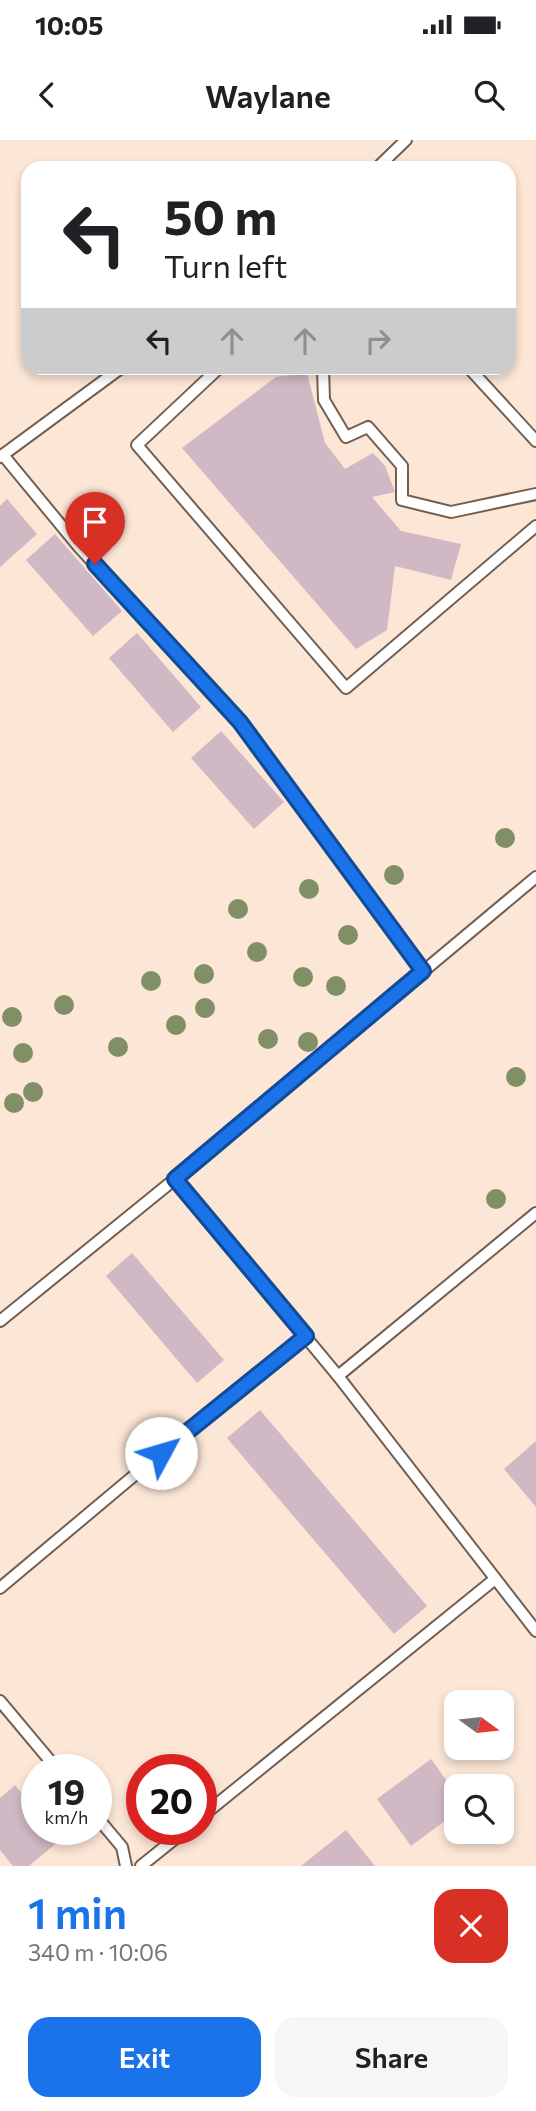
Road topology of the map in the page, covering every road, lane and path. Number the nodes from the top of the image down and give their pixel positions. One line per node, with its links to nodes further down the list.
1 (406, 140): 2 (lane)
2 (384, 161)
3 (112, 375): 8 (lane)
4 (211, 375): 10 (lane)
5 (323, 375): 9 (lane)
6 (475, 375): 7 (lane)
7 (536, 441)
8 (2, 456): 12 (lane)
9 (536, 495)
10 (536, 526)
11 (536, 877): 12 (lane)
12 (423, 971): 13 (lane)
13 (175, 1179): 15 (lane); 16 (lane)
14 (536, 1213): 17 (lane)
15 (0, 1321)
16 (306, 1336): 17 (lane); 19 (lane)
17 (338, 1376): 18 (lane)
18 (495, 1579): 20 (lane); 24 (lane)
19 (0, 1588)
20 (532, 1617): 21 (lane)
21 (536, 1630)
22 (0, 1701): 23 (lane)
23 (44, 1754)
24 (217, 1804)
25 (112, 1835): 27 (lane)
26 (167, 1845): 28 (lane)
27 (126, 1866)
28 (141, 1866)

